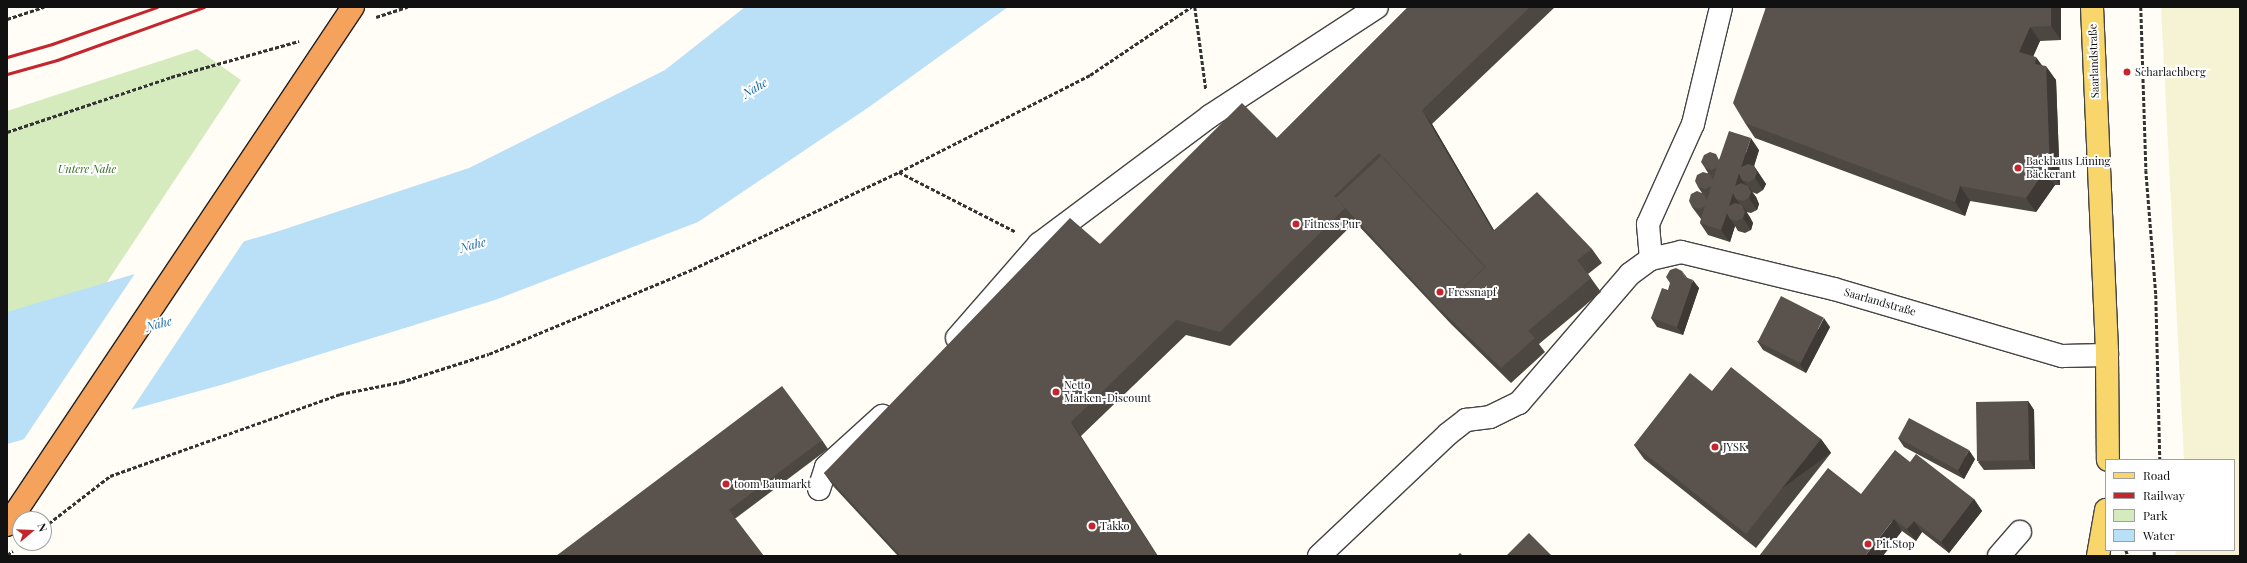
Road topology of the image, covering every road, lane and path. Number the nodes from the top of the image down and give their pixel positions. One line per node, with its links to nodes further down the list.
1 (44, 7): 10 (path)
2 (407, 7): 9 (path)
3 (1191, 7): 14 (path)
4 (1195, 7): 12 (path)
5 (1377, 7): 12 (street)
6 (1721, 7): 16 (street)
7 (2092, 7): 18 (main road, Saarlandstraße)
8 (2141, 7): 21 (path)
9 (360, 13): 25 (highway, bridge)
10 (7, 19)
11 (304, 39): 13 (path)
12 (1210, 116): 15 (street)
13 (7, 132)
14 (899, 172): 15 (path); 24 (path)
15 (1039, 244): 17 (street)
16 (1651, 259): 18 (street, Saarlandstraße); 27 (street)
17 (942, 355)
18 (2107, 355): 20 (main road, Saarlandstraße)
19 (900, 400): 22 (street)
20 (2108, 459)
21 (2160, 459)
22 (819, 489)
23 (2105, 516): 29 (main road)
24 (52, 521)
25 (7, 526)
26 (2020, 532): 28 (street)
27 (1319, 556)
28 (1999, 556)
29 (2098, 556)

